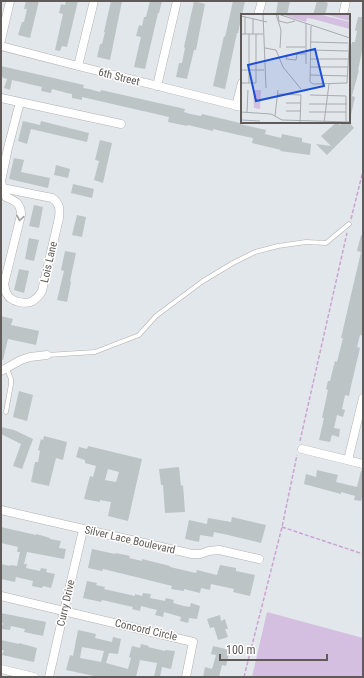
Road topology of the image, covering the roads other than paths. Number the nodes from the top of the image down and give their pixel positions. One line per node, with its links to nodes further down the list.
1 (10, 1): 8 (street)
2 (94, 1): 10 (street)
3 (177, 1): 11 (street)
4 (262, 1): 6 (street)
5 (346, 1): 7 (street)
6 (258, 14)
7 (342, 14)
8 (1, 40)
9 (1, 46): 10 (street, 6th Street)
10 (78, 66): 11 (street, 6th Street)
11 (157, 86): 15 (street, 6th Street)
12 (241, 91): 15 (street)
13 (1, 98): 14 (street)
14 (20, 102): 16 (street); 17 (street)
15 (239, 106)
16 (121, 124)
17 (1, 183): 17 (street, Lois Lane, one-way to 17)
18 (349, 224): 19 (lane)
19 (47, 355): 20 (street)
20 (4, 370): 22 (lane)
21 (363, 398): 24 (street)
22 (6, 412)
23 (300, 447): 24 (street)
24 (348, 460): 25 (street)
25 (363, 464)
26 (1, 510): 27 (street, Silver Lace Boulevard)
27 (83, 530): 28 (street, Silver Lace Boulevard); 30 (street, Curry Drive)
28 (259, 559)
29 (1, 596): 30 (street)
30 (64, 610): 33 (street, Curry Drive); 34 (street, Concord Circle)
31 (1, 669): 32 (street)
32 (34, 677)
33 (49, 677)
34 (186, 677)

